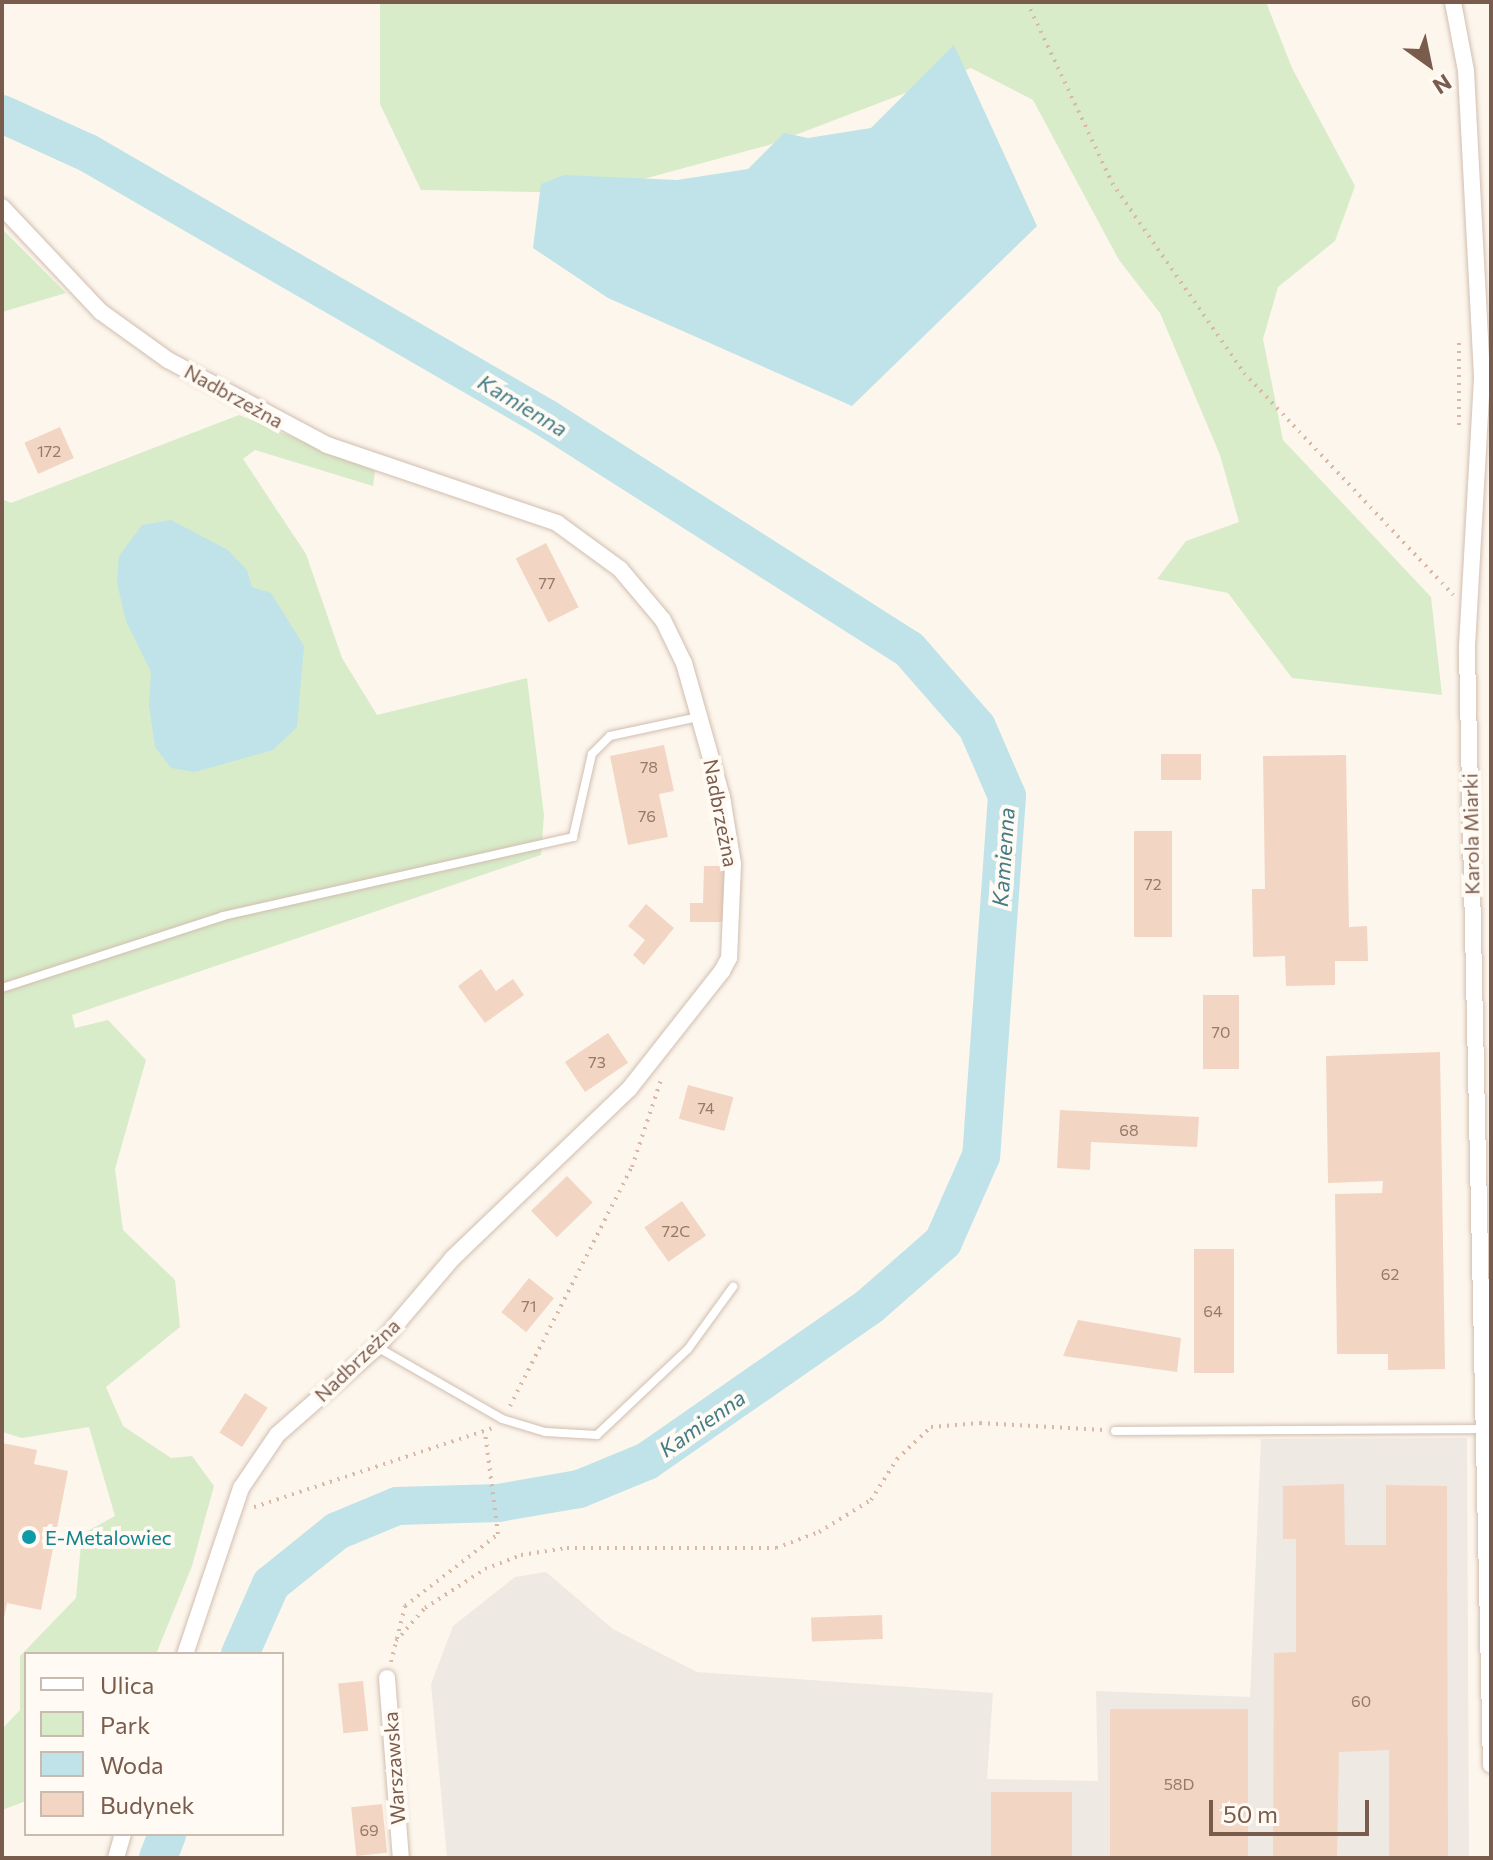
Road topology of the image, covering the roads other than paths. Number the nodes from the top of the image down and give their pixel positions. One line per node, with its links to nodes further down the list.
1 (1453, 2): 7 (street, Karola Miarki)
2 (2, 207): 3 (street, Nadbrzeżna)
3 (699, 717): 4 (lane); 6 (street, Nadbrzeżna)
4 (2, 988)
5 (733, 1287): 6 (lane)
6 (377, 1347): 9 (street, Nadbrzeżna)
7 (1488, 1429): 8 (lane); 11 (street, Karola Miarki)
8 (1115, 1431)
9 (186, 1652)
10 (387, 1678): 15 (street, Warszawska)
11 (1491, 1721): 12 (street, Karola Miarki)
12 (1491, 1765)
13 (122, 1836): 14 (street)
14 (116, 1858)
15 (401, 1858)

